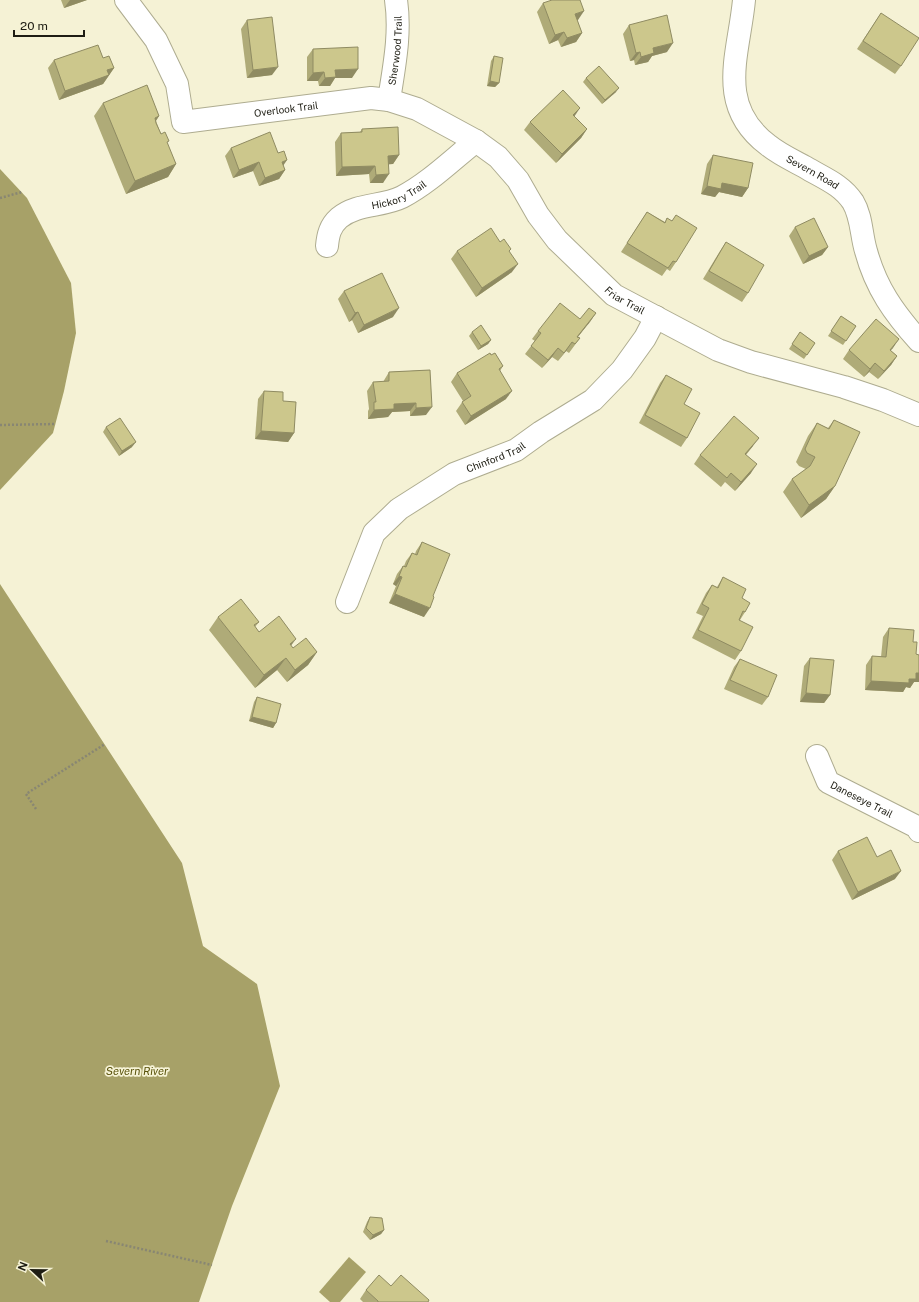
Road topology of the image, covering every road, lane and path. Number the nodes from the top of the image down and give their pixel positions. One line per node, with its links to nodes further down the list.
1 (126, 0): 4 (street, Overlook Trail)
2 (396, 0): 4 (street, Sherwood Trail)
3 (744, 0): 10 (street, Severn Road)
4 (389, 100): 5 (street, Friar Trail)
5 (476, 141): 8 (street, Hickory Trail); 9 (street, Friar Trail)
6 (22, 192): 7 (path)
7 (0, 198)
8 (327, 246)
9 (656, 317): 11 (street, Friar Trail); 14 (street, Chinford Trail)
10 (919, 341)
11 (919, 415)
12 (56, 424): 13 (path)
13 (0, 425)
14 (347, 602)
15 (105, 744): 17 (path)
16 (817, 756): 18 (street, Daneseye Trail)
17 (36, 809)
18 (919, 831)
19 (106, 1241): 20 (path)
20 (212, 1265)

